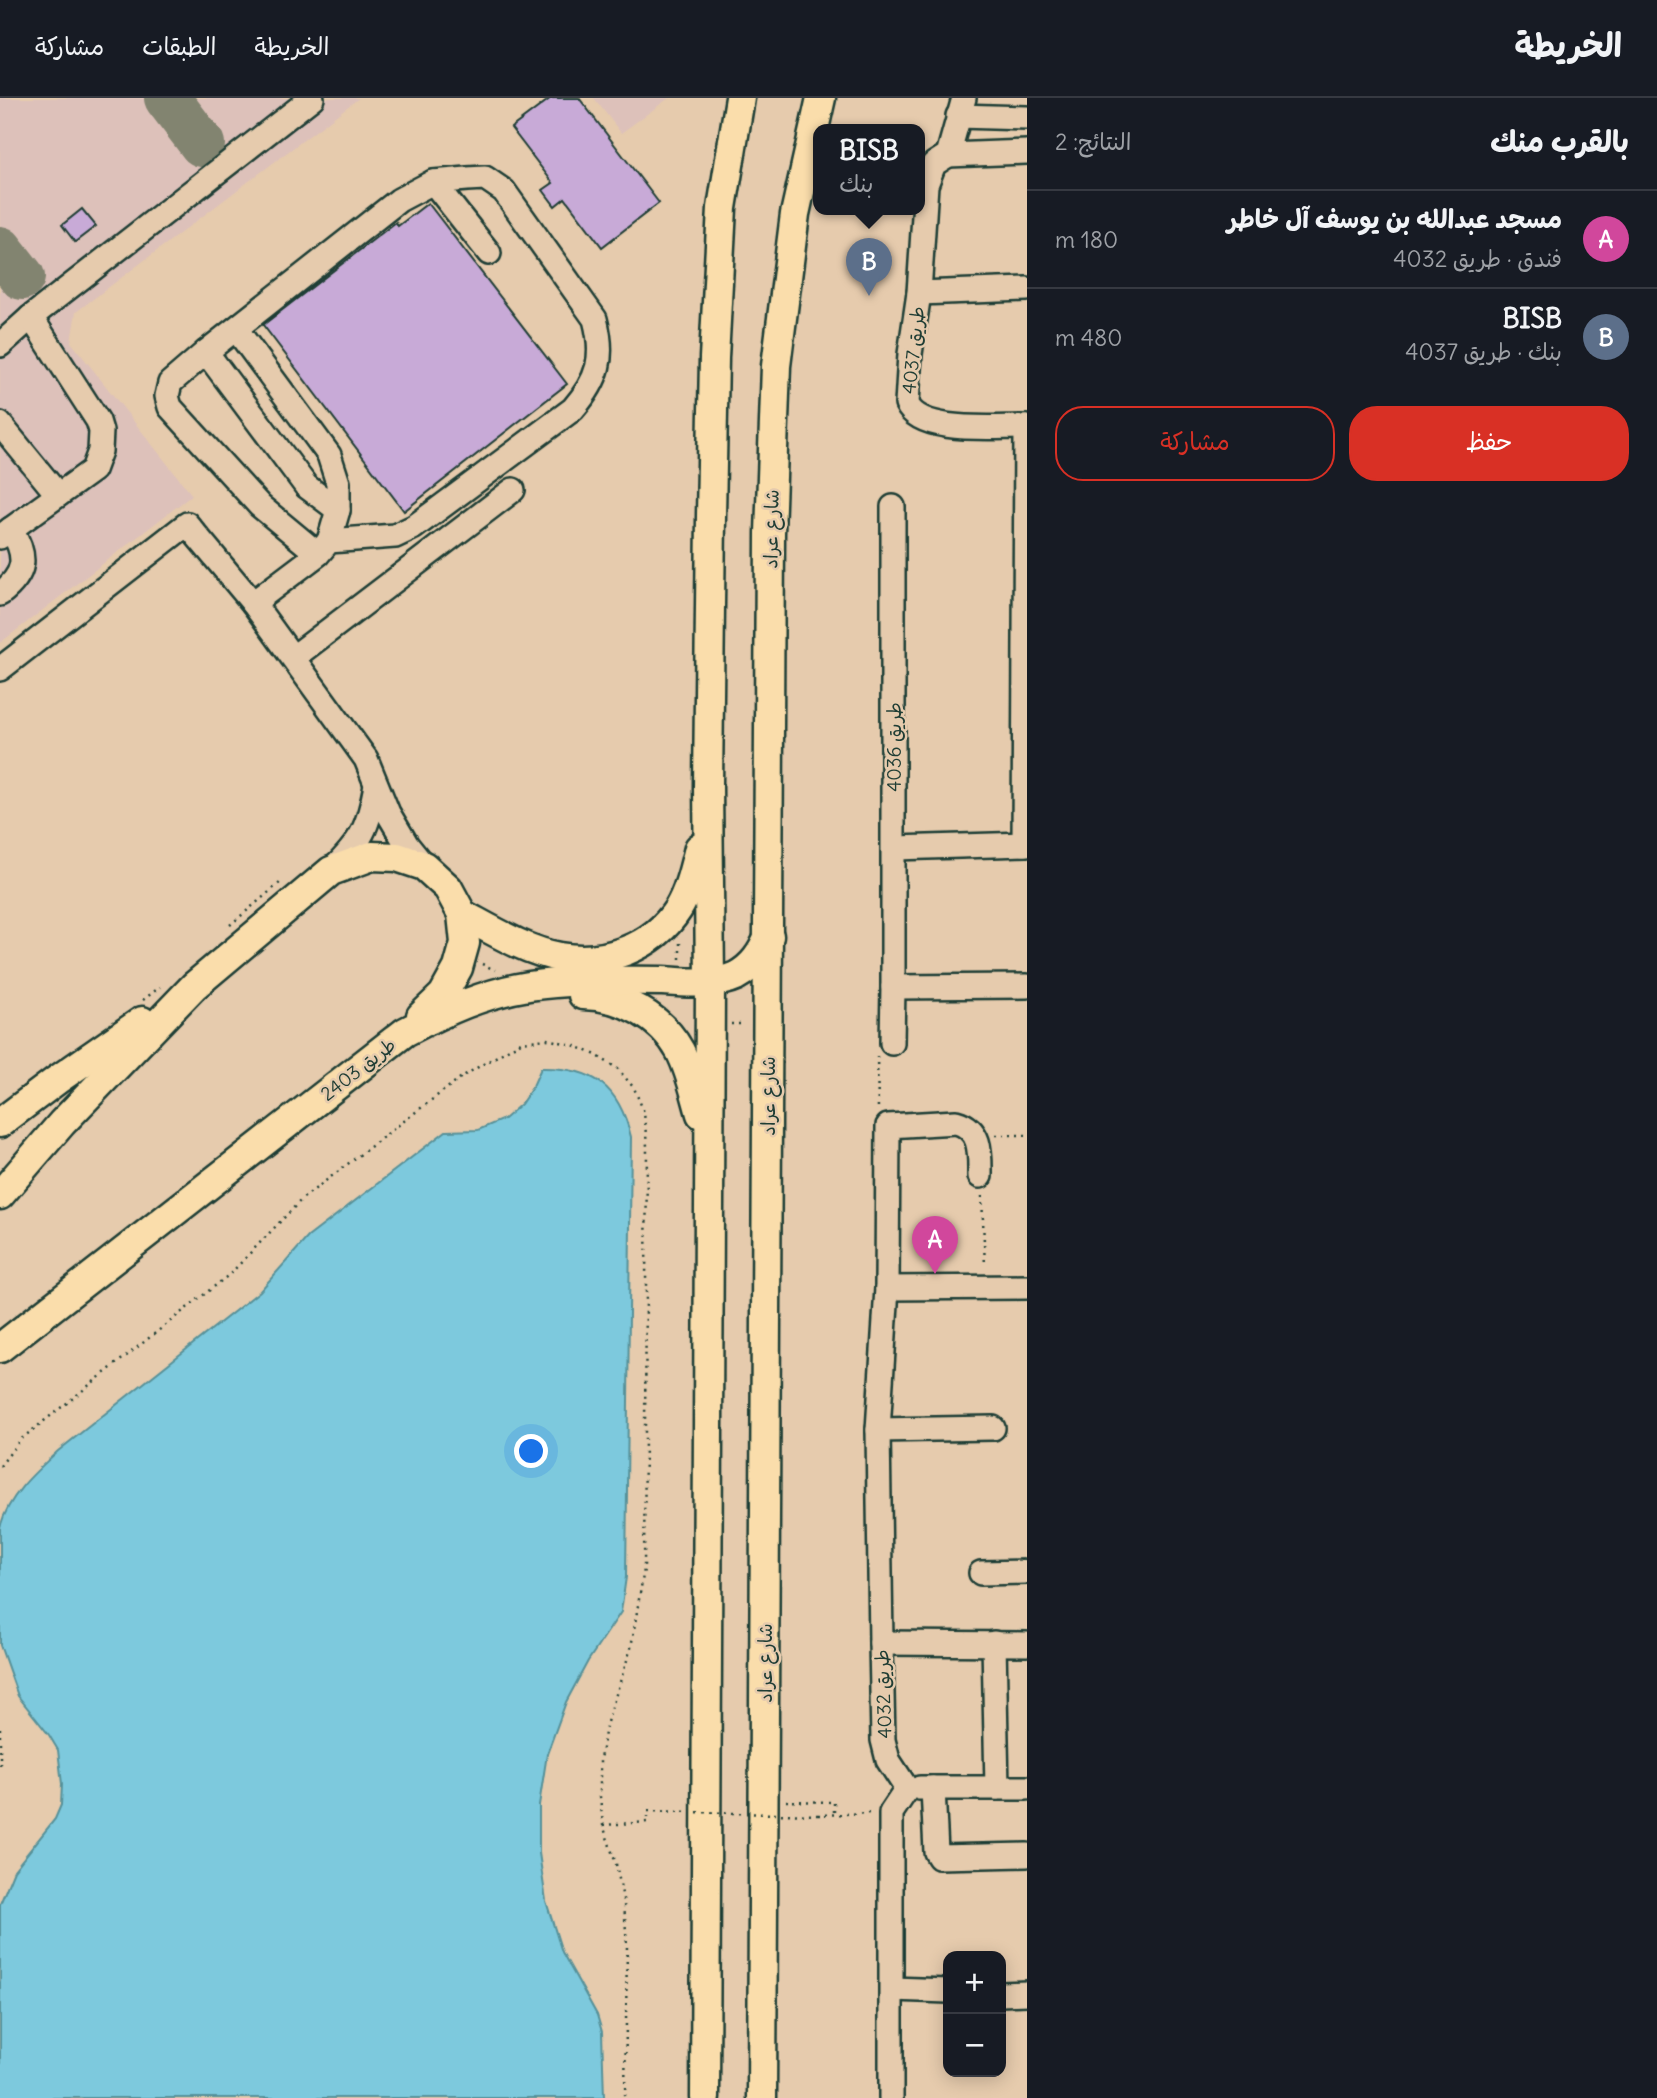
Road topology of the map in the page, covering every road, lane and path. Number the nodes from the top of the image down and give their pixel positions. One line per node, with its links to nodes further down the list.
1 (312, 98): 16 (street)
2 (740, 98): 35 (main road)
3 (821, 98): 6 (main road, شارع عراد)
4 (961, 107): 5 (street); 9 (street, طريق 4037)
5 (1027, 118)
6 (815, 124)
7 (813, 134): 43 (main road, شارع عراد)
8 (1027, 152): 9 (street)
9 (934, 161): 11 (street, طريق 4037)
10 (433, 182): 13 (street); 17 (street); 27 (street)
11 (925, 200)
12 (924, 215): 15 (street, طريق 4037)
13 (489, 253)
14 (1027, 289): 15 (street, طريق 4037)
15 (919, 293): 21 (street, طريق 4037)
16 (31, 317): 18 (street); 23 (street)
17 (236, 329): 19 (street); 25 (street)
18 (0, 345)
19 (206, 352): 25 (street); 27 (street)
20 (0, 424): 23 (street)
21 (1026, 427): 28 (street)
22 (513, 490): 31 (street)
23 (58, 495): 26 (street)
24 (892, 508): 37 (street, طريق 4036)
25 (338, 510): 27 (street)
26 (6, 533): 29 (street)
27 (324, 547): 30 (street)
28 (1026, 582): 33 (street)
29 (0, 594)
30 (253, 603): 31 (street); 32 (street)
31 (294, 657): 34 (street)
32 (0, 669)
33 (1026, 717): 36 (street)
34 (377, 782): 38 (street); 39 (street)
35 (708, 786): 41 (main road); 44 (main road)
36 (1025, 844): 37 (street)
37 (895, 848): 47 (street, طريق 4036)
38 (424, 866): 39 (main road); 41 (main road)
39 (331, 871): 45 (main road)
40 (288, 877): 42 (path)
41 (461, 914): 50 (main road)
42 (228, 926)
43 (769, 936): 44 (main road, طريق 2403); 88 (main road, شارع عراد)
44 (710, 982): 46 (main road, طريق 2403); 56 (main road)
45 (180, 984): 49 (path); 52 (main road); 58 (main road)
46 (530, 986): 50 (main road, طريق 2403); 56 (main road)
47 (893, 986): 48 (street); 51 (street, طريق 4036)
48 (1027, 986)
49 (141, 1002)
50 (405, 1032): 62 (main road, طريق 2403)
51 (892, 1043): 53 (path)
52 (0, 1123)
53 (888, 1126): 54 (street); 61 (street, طريق 4032)
54 (975, 1135): 55 (path); 57 (street)
55 (1027, 1135)
56 (708, 1138): 87 (main road)
57 (980, 1175): 59 (path)
58 (0, 1195)
59 (986, 1287): 60 (street); 61 (street)
60 (1027, 1287)
61 (887, 1288): 64 (street, طريق 4032)
62 (0, 1348)
63 (993, 1428): 64 (street)
64 (878, 1430): 68 (street, طريق 4032)
65 (0, 1466): 80 (path)
66 (981, 1573): 67 (street)
67 (1027, 1573)
68 (881, 1643): 69 (street); 73 (street, طريق 4032)
69 (994, 1643): 70 (street); 75 (street)
70 (1027, 1643)
71 (0, 1728): 72 (path)
72 (0, 1770)
73 (906, 1788): 74 (street); 78 (street)
74 (933, 1788): 75 (street); 81 (street)
75 (997, 1788): 76 (street)
76 (1027, 1788)
77 (777, 1801): 79 (path)
78 (891, 1813): 79 (path); 82 (street)
79 (834, 1814): 80 (path, bridge)
80 (604, 1825): 86 (path)
81 (1027, 1855)
82 (892, 1989): 83 (street); 89 (street)
83 (943, 1991)
84 (1027, 1993): 85 (street)
85 (1006, 1994)
86 (625, 2098)
87 (705, 2098)
88 (762, 2098)
89 (891, 2098)

